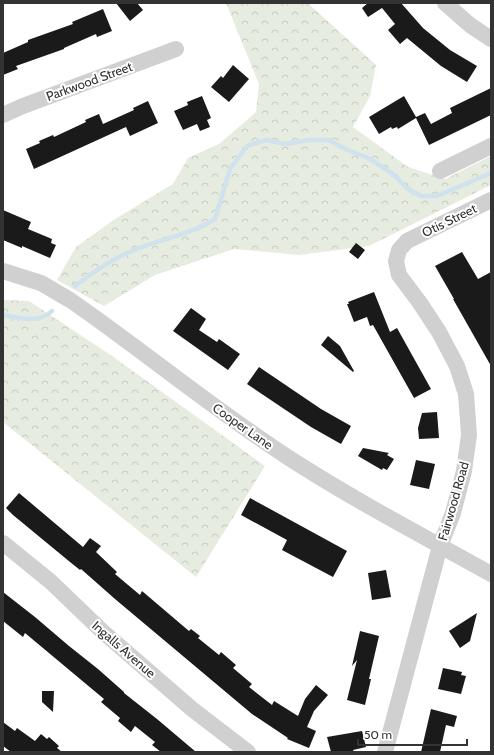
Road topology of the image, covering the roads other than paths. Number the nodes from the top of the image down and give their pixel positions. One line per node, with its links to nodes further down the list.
1 (445, 3): 2 (street)
2 (491, 39)
3 (176, 49): 4 (street, Parkwood Street)
4 (3, 115)
5 (491, 146): 6 (street)
6 (440, 171)
7 (491, 200): 8 (street, Otis Street)
8 (407, 240): 11 (street, Fairwood Road)
9 (3, 271): 11 (street, Cooper Lane)
10 (3, 544): 13 (street, Ingalls Avenue)
11 (440, 546): 12 (street, Cooper Lane); 14 (street, Fairwood Road)
12 (491, 574)
13 (248, 752)
14 (385, 752)

